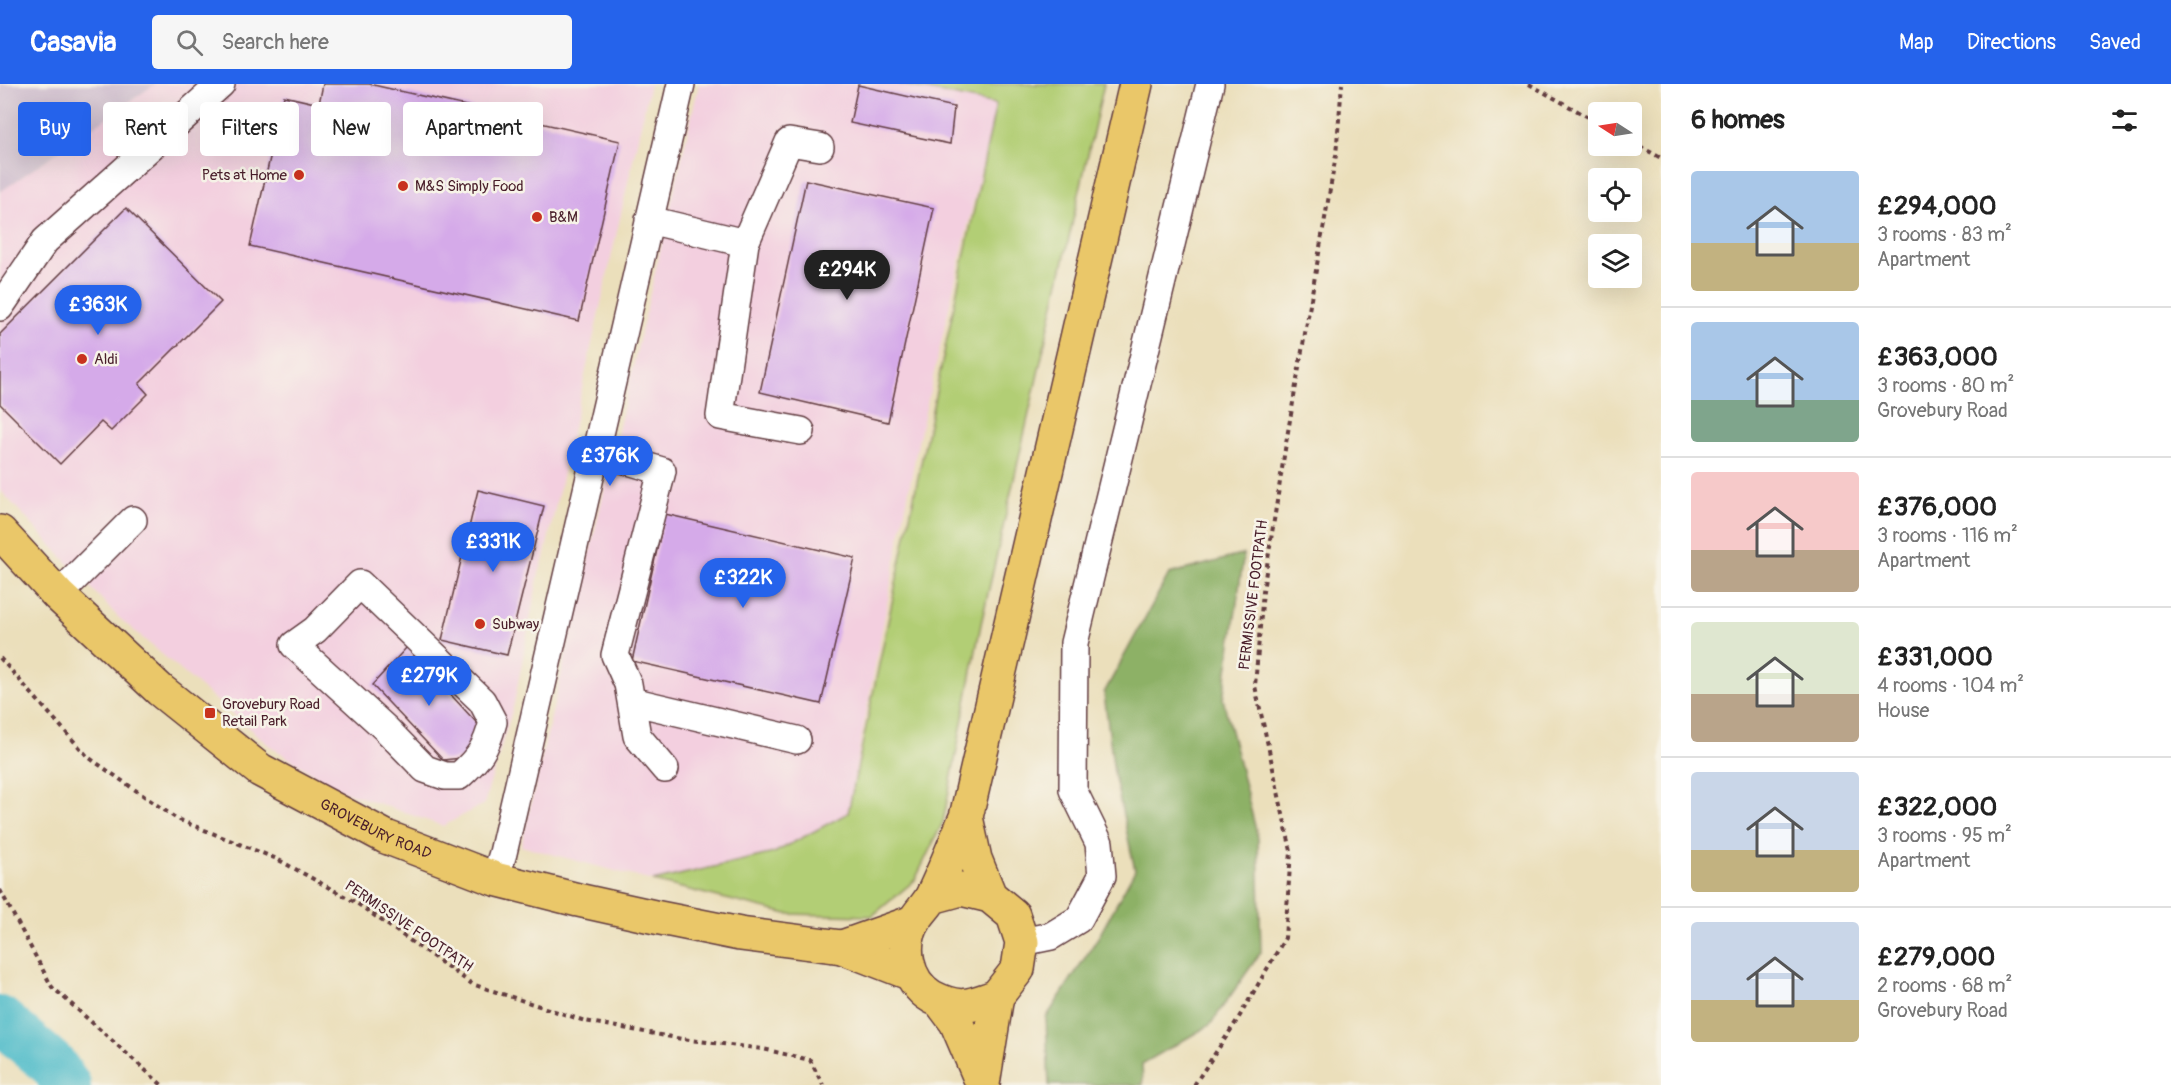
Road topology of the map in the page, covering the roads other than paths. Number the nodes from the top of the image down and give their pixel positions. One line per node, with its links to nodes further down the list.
1 (221, 84): 8 (street)
2 (681, 84): 6 (street)
3 (1136, 84): 18 (main road)
4 (1210, 84): 22 (street)
5 (820, 147): 7 (street)
6 (649, 220): 7 (street); 10 (street)
7 (745, 243): 9 (street)
8 (0, 307)
9 (801, 431)
10 (595, 451): 15 (street); 19 (street)
11 (133, 520): 14 (street)
12 (0, 532): 14 (main road, GROVEBURY ROAD)
13 (360, 584): 13 (street)
14 (58, 595): 19 (main road, GROVEBURY ROAD)
15 (631, 701): 16 (street); 17 (street)
16 (797, 740)
17 (665, 769)
18 (966, 817): 20 (main road); 21 (main road)
19 (495, 879): 23 (main road, GROVEBURY ROAD)
20 (990, 896): 21 (main road); 22 (main road)
21 (923, 909): 23 (main road, GROVEBURY ROAD); 24 (main road)
22 (1022, 942): 25 (main road)
23 (842, 947): 24 (main road, GROVEBURY ROAD)
24 (909, 973): 26 (main road)
25 (997, 996): 26 (main road); 27 (main road)
26 (941, 1002): 27 (main road)
27 (983, 1085)

